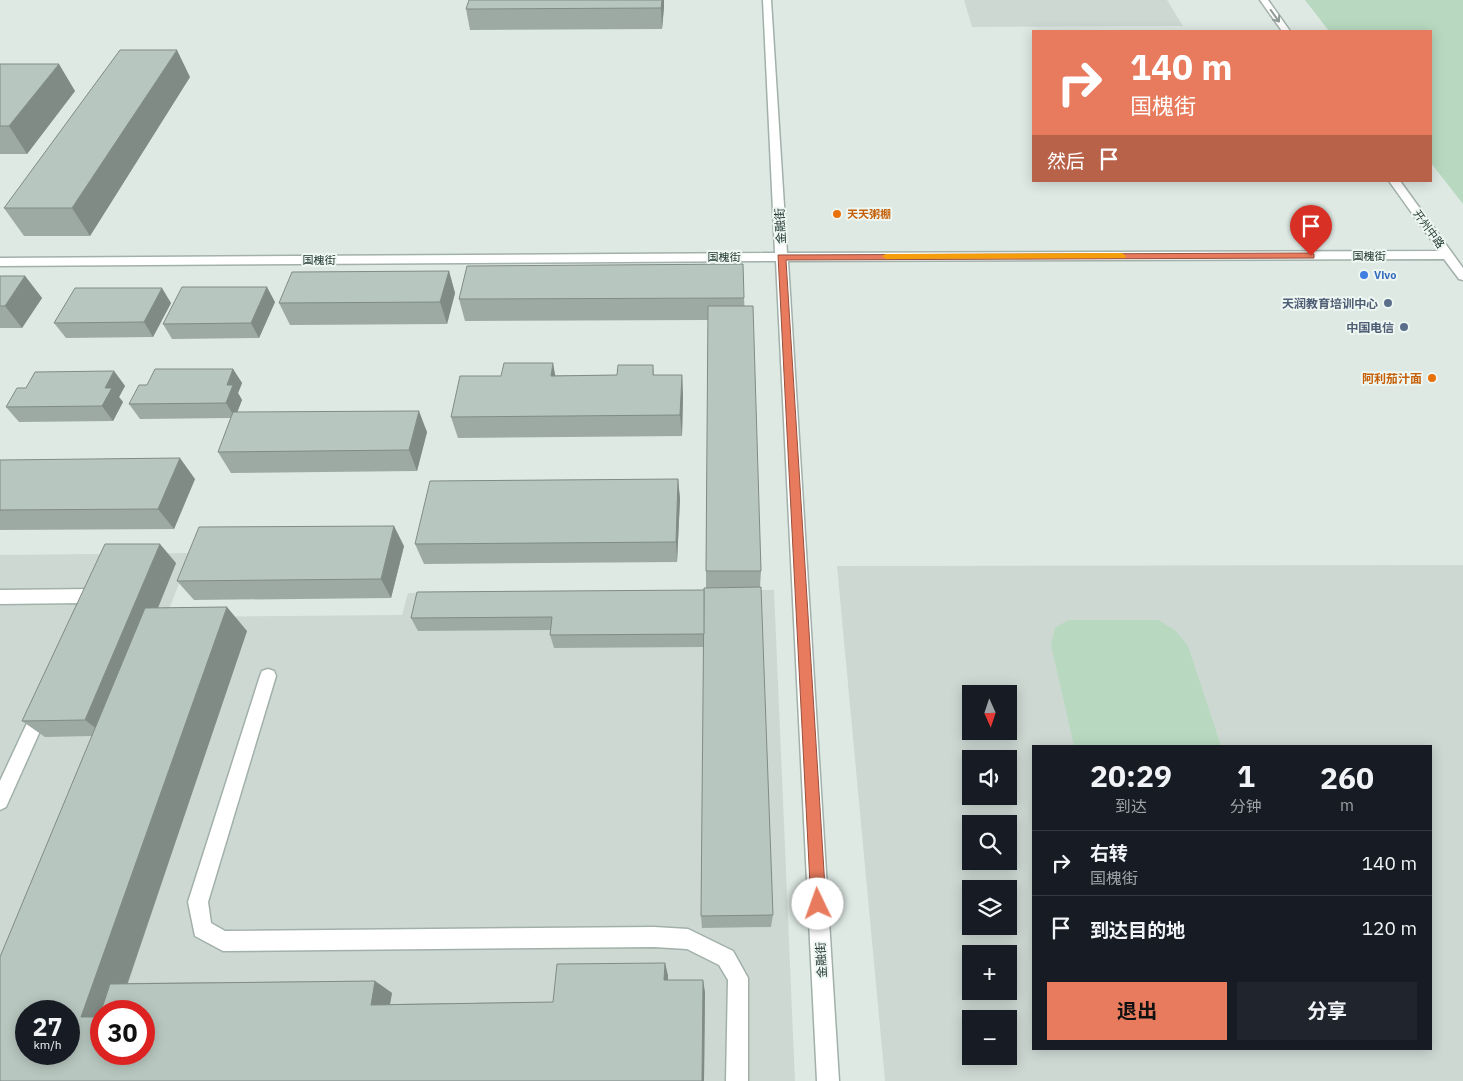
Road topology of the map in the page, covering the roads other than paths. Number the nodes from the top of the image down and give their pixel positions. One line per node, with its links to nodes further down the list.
1 (767, 0): 6 (street, 金融街)
2 (1264, 0): 3 (street, one-way to 3)
3 (1285, 30)
4 (1395, 182): 5 (street, 开州中路)
5 (1448, 256): 6 (street, 国槐街); 8 (street, 开州中路)
6 (781, 257): 7 (street, 国槐街); 15 (street, 金融街)
7 (0, 262)
8 (1463, 276)
9 (0, 597): 10 (street)
10 (86, 614)
11 (268, 676): 14 (street)
12 (49, 694): 13 (street)
13 (0, 801)
14 (737, 1081)
15 (828, 1081)

